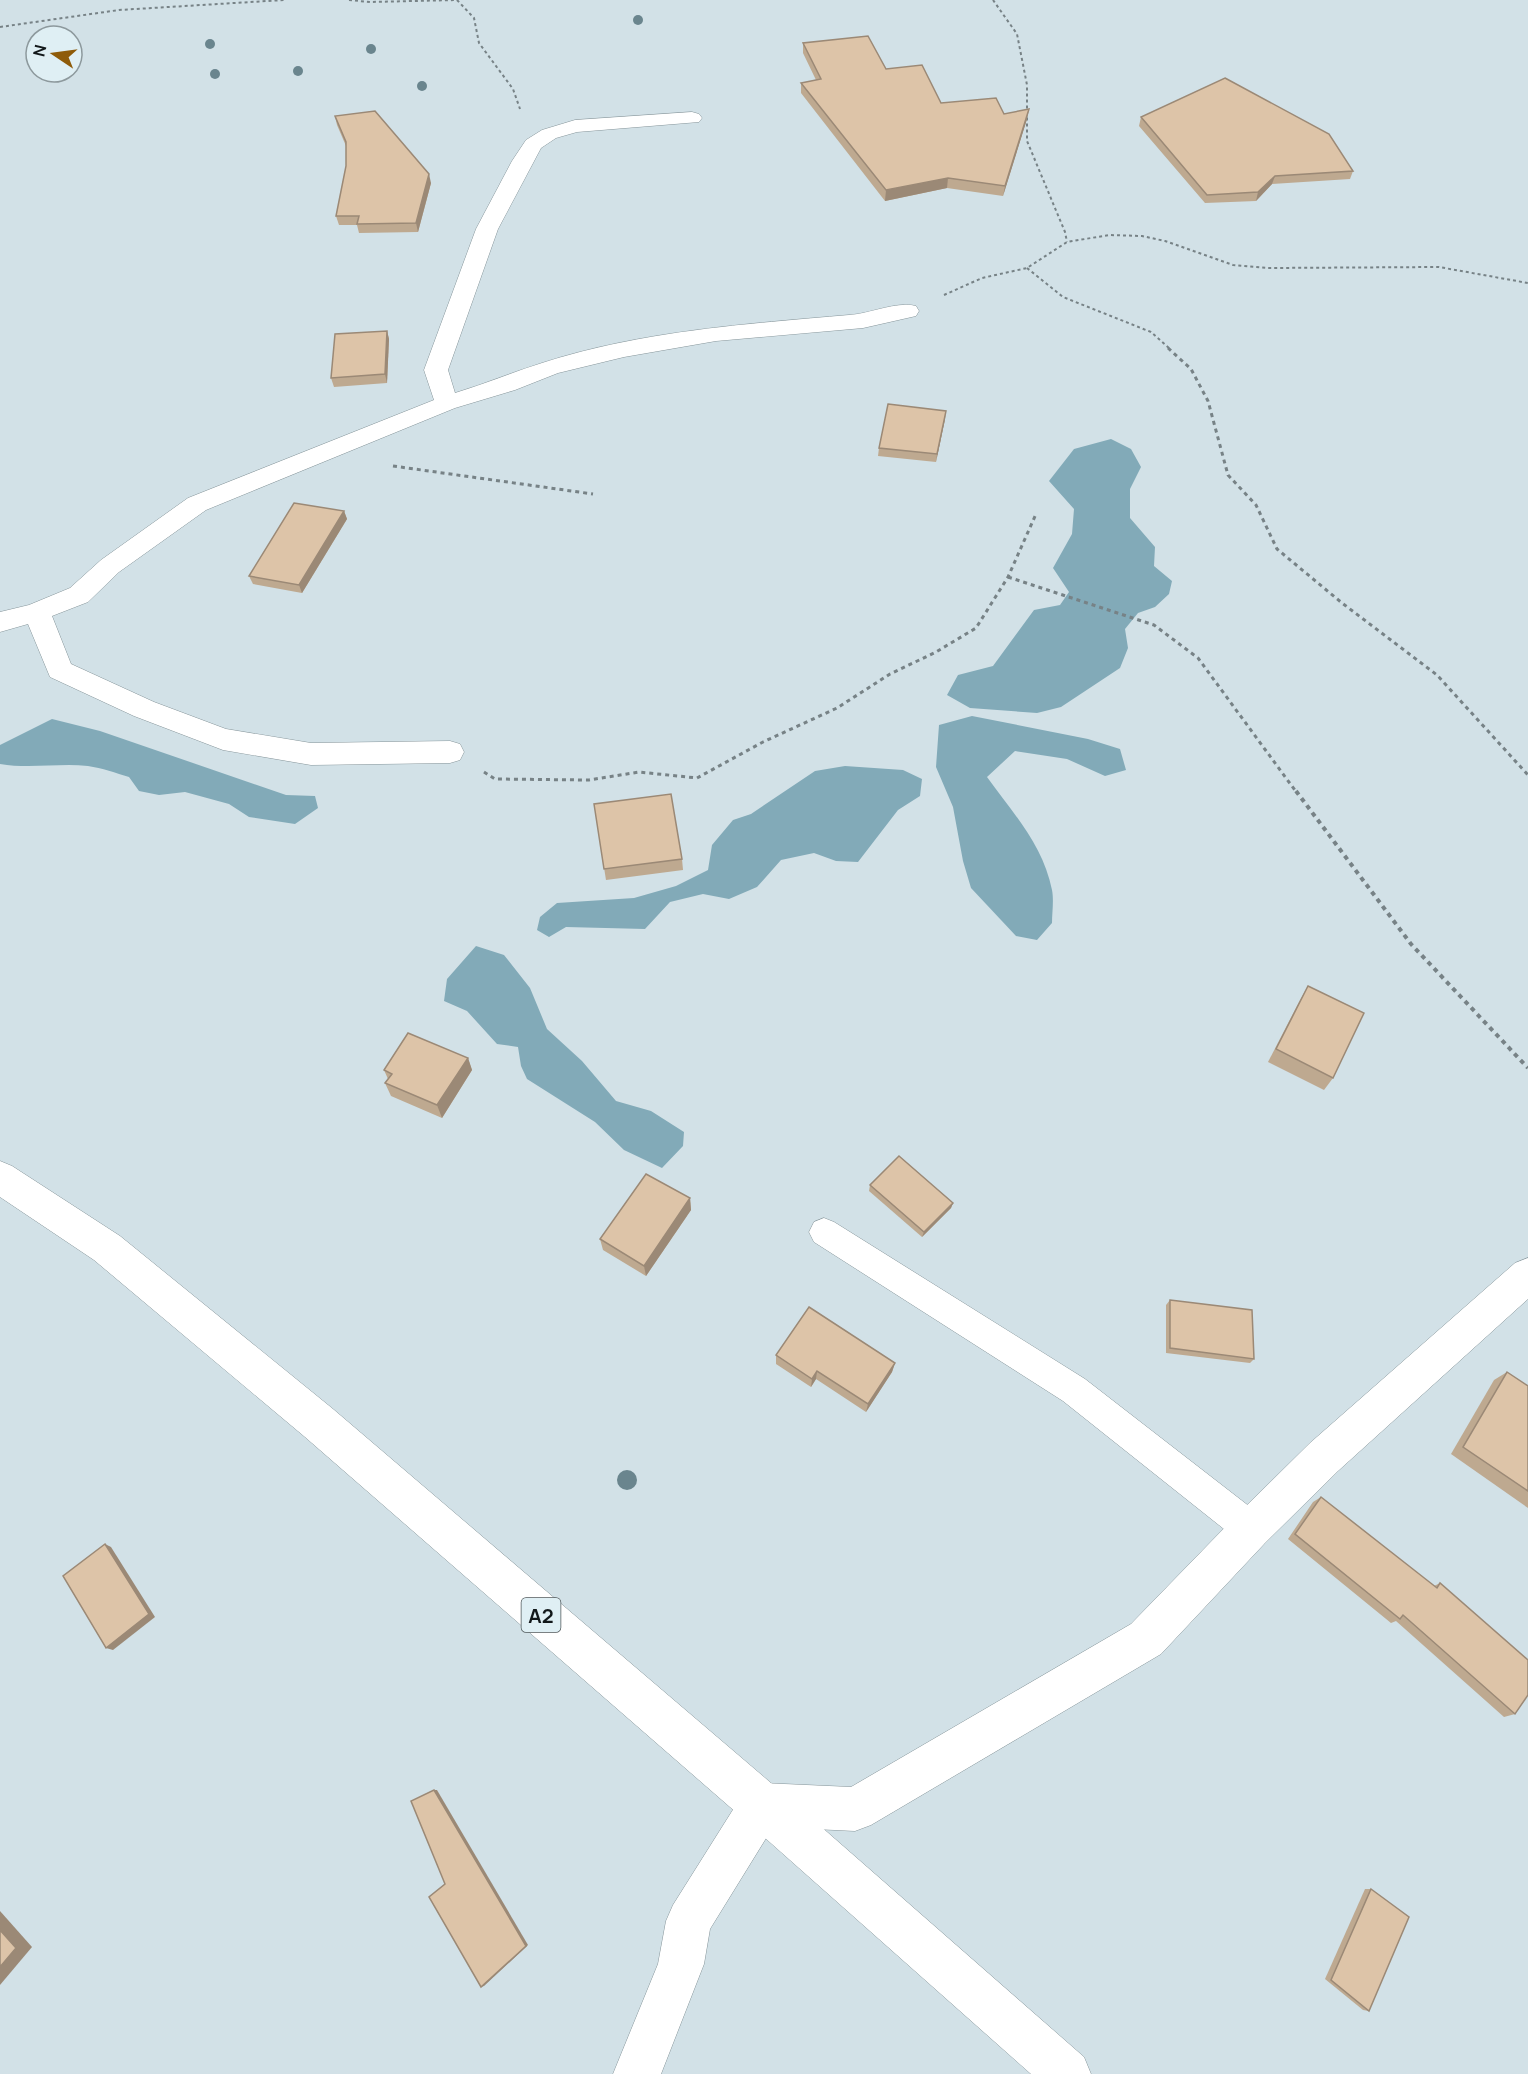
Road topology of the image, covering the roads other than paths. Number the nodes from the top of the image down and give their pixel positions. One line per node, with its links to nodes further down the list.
1 (692, 118): 3 (street)
2 (908, 311): 3 (street)
3 (447, 403): 4 (street)
4 (37, 612): 5 (street); 6 (street)
5 (0, 622)
6 (450, 752)
7 (0, 1177): 11 (street, A2)
8 (824, 1232): 10 (lane)
9 (1528, 1275): 10 (street)
10 (1251, 1529): 11 (street)
11 (762, 1805): 12 (street); 13 (street, A2)
12 (637, 2074)
13 (1067, 2074)

